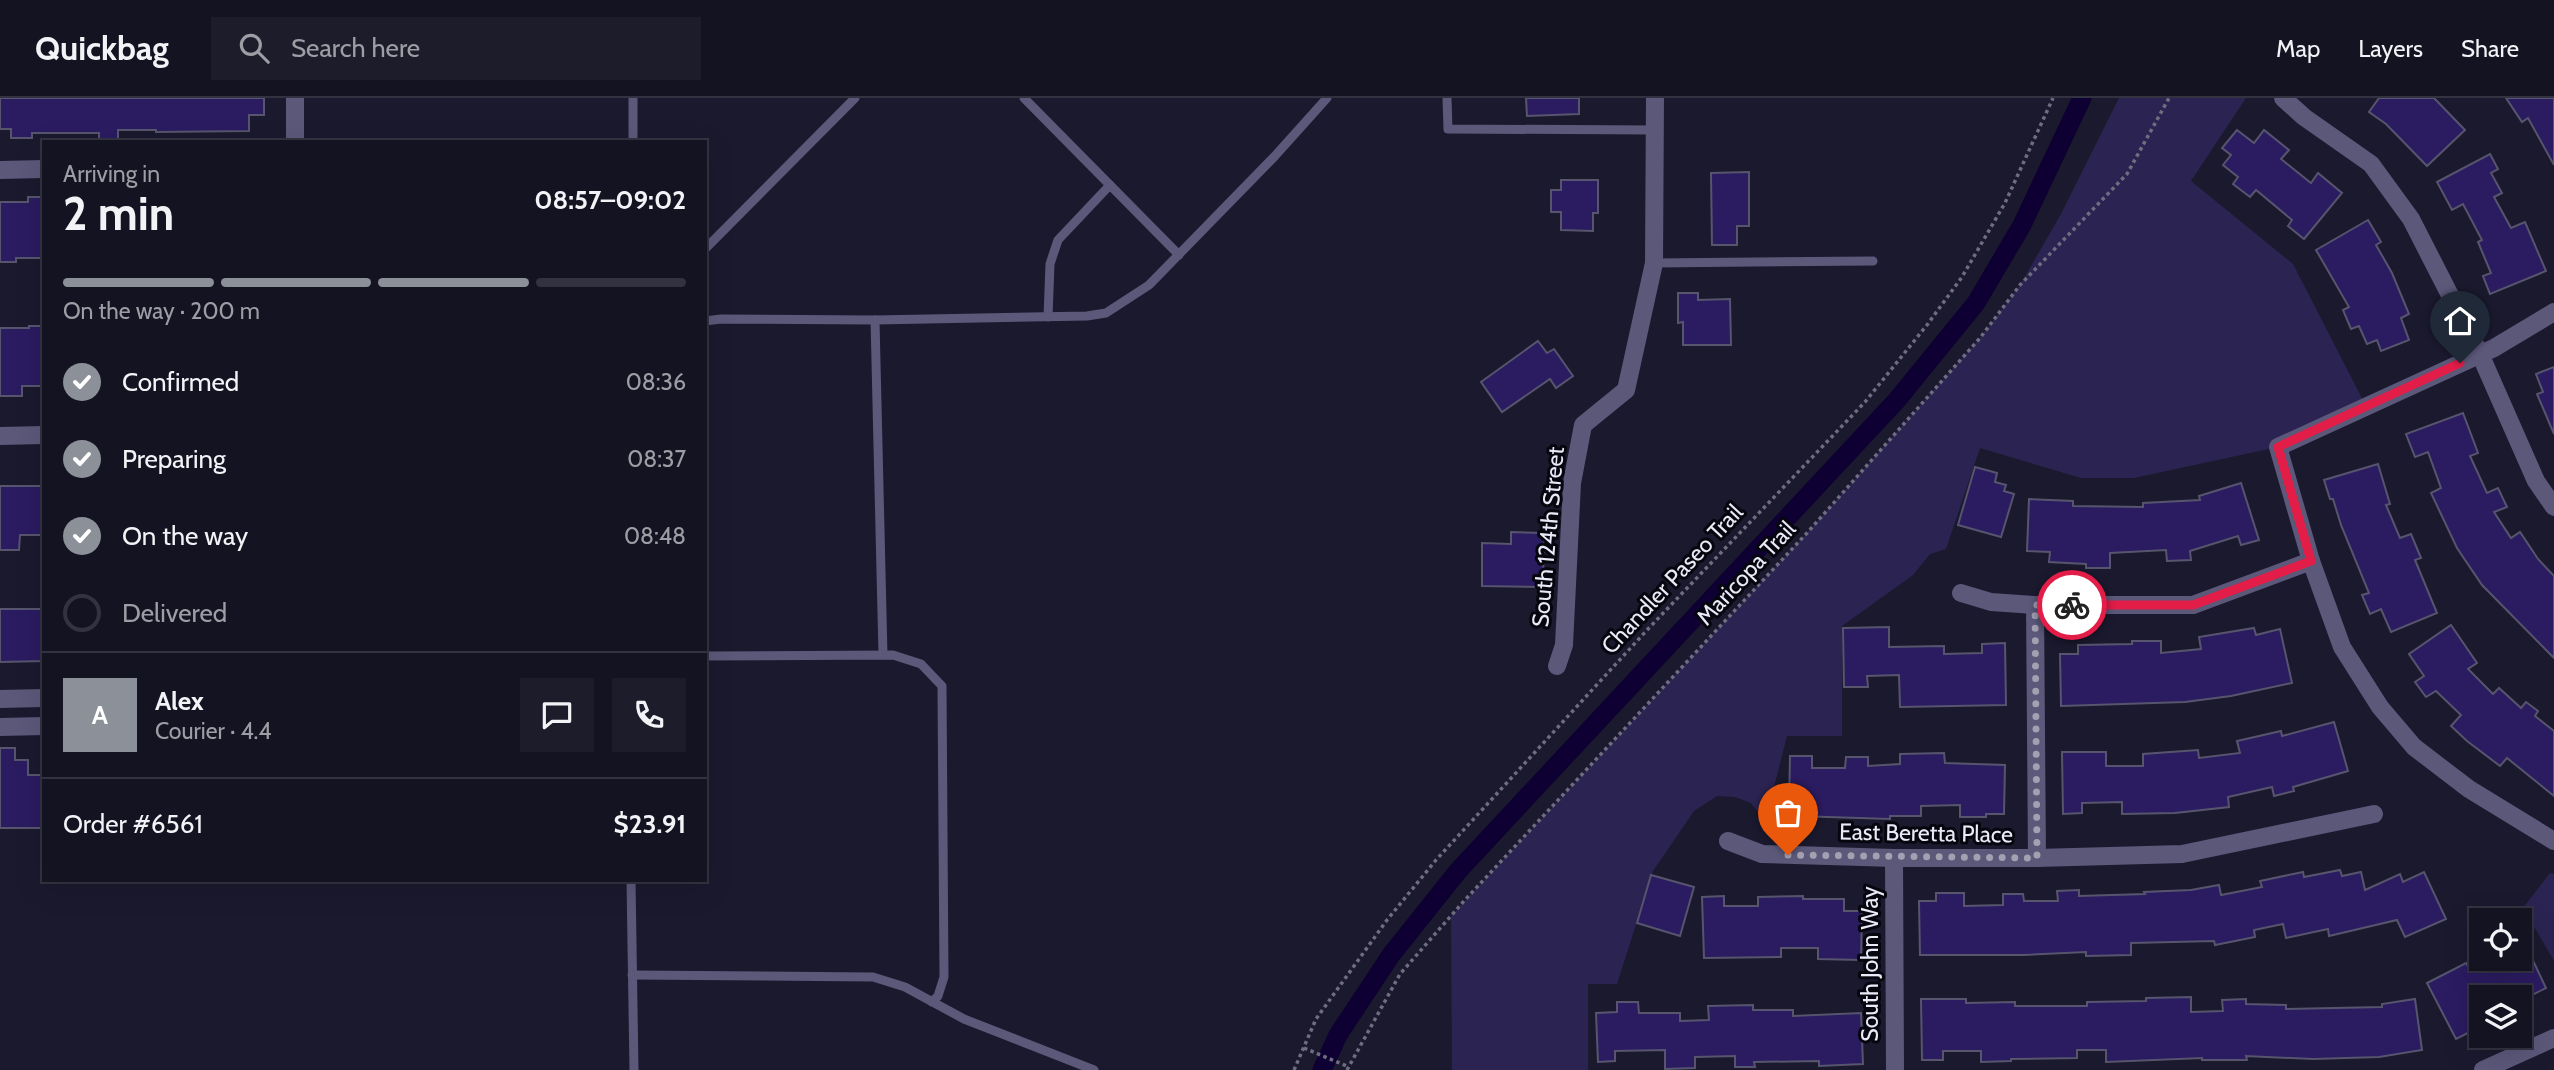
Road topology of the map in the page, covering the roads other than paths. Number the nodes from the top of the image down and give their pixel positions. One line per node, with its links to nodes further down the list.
1 (295, 98): 10 (street)
2 (634, 98): 11 (lane)
3 (855, 98): 15 (lane)
4 (1024, 98): 14 (lane)
5 (1327, 98): 16 (lane)
6 (1447, 98): 9 (lane)
7 (1655, 98): 9 (street, South 124th Street)
8 (2283, 98): 23 (street)
9 (1655, 130): 18 (street, South 124th Street)
10 (295, 140)
11 (633, 140)
12 (42, 169): 13 (street)
13 (0, 170)
14 (1110, 185): 16 (lane); 20 (lane)
15 (707, 247)
16 (1179, 255): 20 (lane)
17 (1872, 261): 18 (lane)
18 (1654, 262): 32 (street, South 124th Street)
19 (2554, 312): 23 (street)
20 (1048, 317): 21 (lane)
21 (875, 320): 22 (lane); 30 (lane)
22 (707, 321)
23 (2480, 354): 26 (street); 27 (street)
24 (42, 435): 25 (street)
25 (0, 436)
26 (2554, 507)
27 (2311, 561): 29 (street); 38 (street)
28 (1961, 593): 29 (street)
29 (2035, 605): 41 (street)
30 (883, 655): 31 (lane); 44 (lane)
31 (707, 656)
32 (1557, 666)
33 (37, 698): 34 (street); 35 (street)
34 (0, 699)
35 (37, 726): 36 (street)
36 (0, 727)
37 (2374, 814): 41 (street, East Beretta Place)
38 (2554, 841)
39 (1728, 842): 40 (street, East Beretta Place)
40 (1894, 858): 41 (street, East Beretta Place); 48 (street, South John Way)
41 (2037, 858)
42 (631, 882): 43 (lane)
43 (632, 975): 44 (lane); 46 (lane)
44 (932, 1002): 47 (lane)
45 (2554, 1038): 49 (street)
46 (634, 1070)
47 (1094, 1070)
48 (1895, 1070)
49 (2483, 1070)

